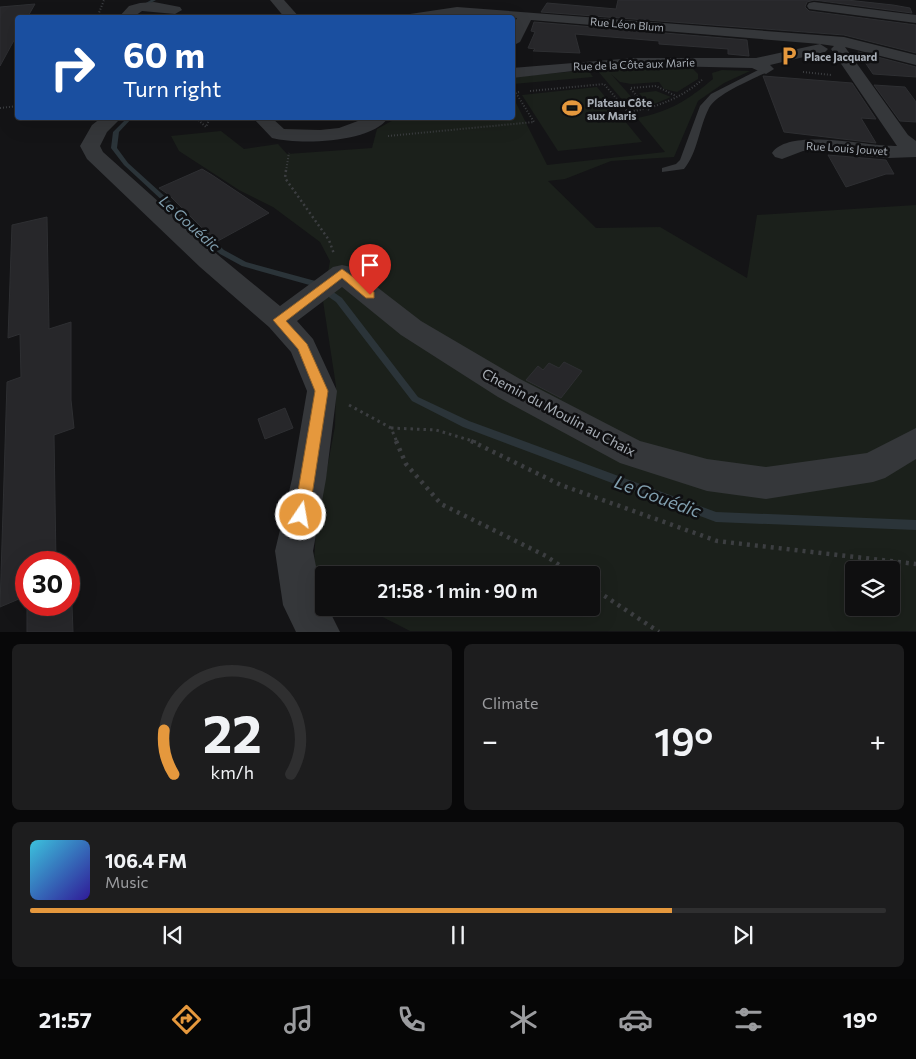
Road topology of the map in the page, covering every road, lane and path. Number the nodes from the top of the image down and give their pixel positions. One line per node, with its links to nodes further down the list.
1 (104, 0): 7 (path)
2 (276, 0): 9 (street)
3 (440, 0): 6 (street)
4 (809, 3): 12 (street); 15 (street)
5 (175, 10): 8 (street)
6 (457, 11): 10 (street, Rue Léon Blum); 11 (street, Rue Léon Blum)
7 (98, 15)
8 (126, 15)
9 (289, 15)
10 (430, 15)
11 (526, 15): 13 (street); 14 (street, Rue Léon Blum)
12 (916, 18)
13 (515, 36)
14 (818, 44): 15 (street); 18 (street)
15 (841, 46): 16 (street); 20 (street, Rue Louis Jouvet)
16 (916, 60)
17 (692, 62): 18 (street, Rue de la Côte aux Marie); 19 (street, Rue de la Côte aux Marie); 21 (path)
18 (761, 66): 20 (path); 34 (lane)
19 (515, 72)
20 (858, 77): 32 (street, Rue Louis Jouvet)
21 (676, 96): 24 (path); 24 (path)
22 (15, 106): 23 (path)
23 (0, 108)
24 (649, 110): 31 (path)
25 (110, 120): 36 (street)
26 (198, 120): 27 (path)
27 (209, 120)
28 (264, 120): 30 (street)
29 (375, 120): 30 (street)
30 (293, 136): 35 (path)
31 (394, 136)
32 (915, 151): 33 (street, Rue Louis Jouvet)
33 (782, 153)
34 (666, 170)
35 (329, 284): 36 (street); 39 (street, Chemin du Moulin au Chaix)
36 (279, 320): 37 (street)
37 (322, 391): 38 (path); 43 (street)
38 (391, 428): 40 (path); 41 (path)
39 (916, 442)
40 (916, 564)
41 (561, 566)
42 (600, 593): 44 (path)
43 (319, 632)
44 (659, 632)

